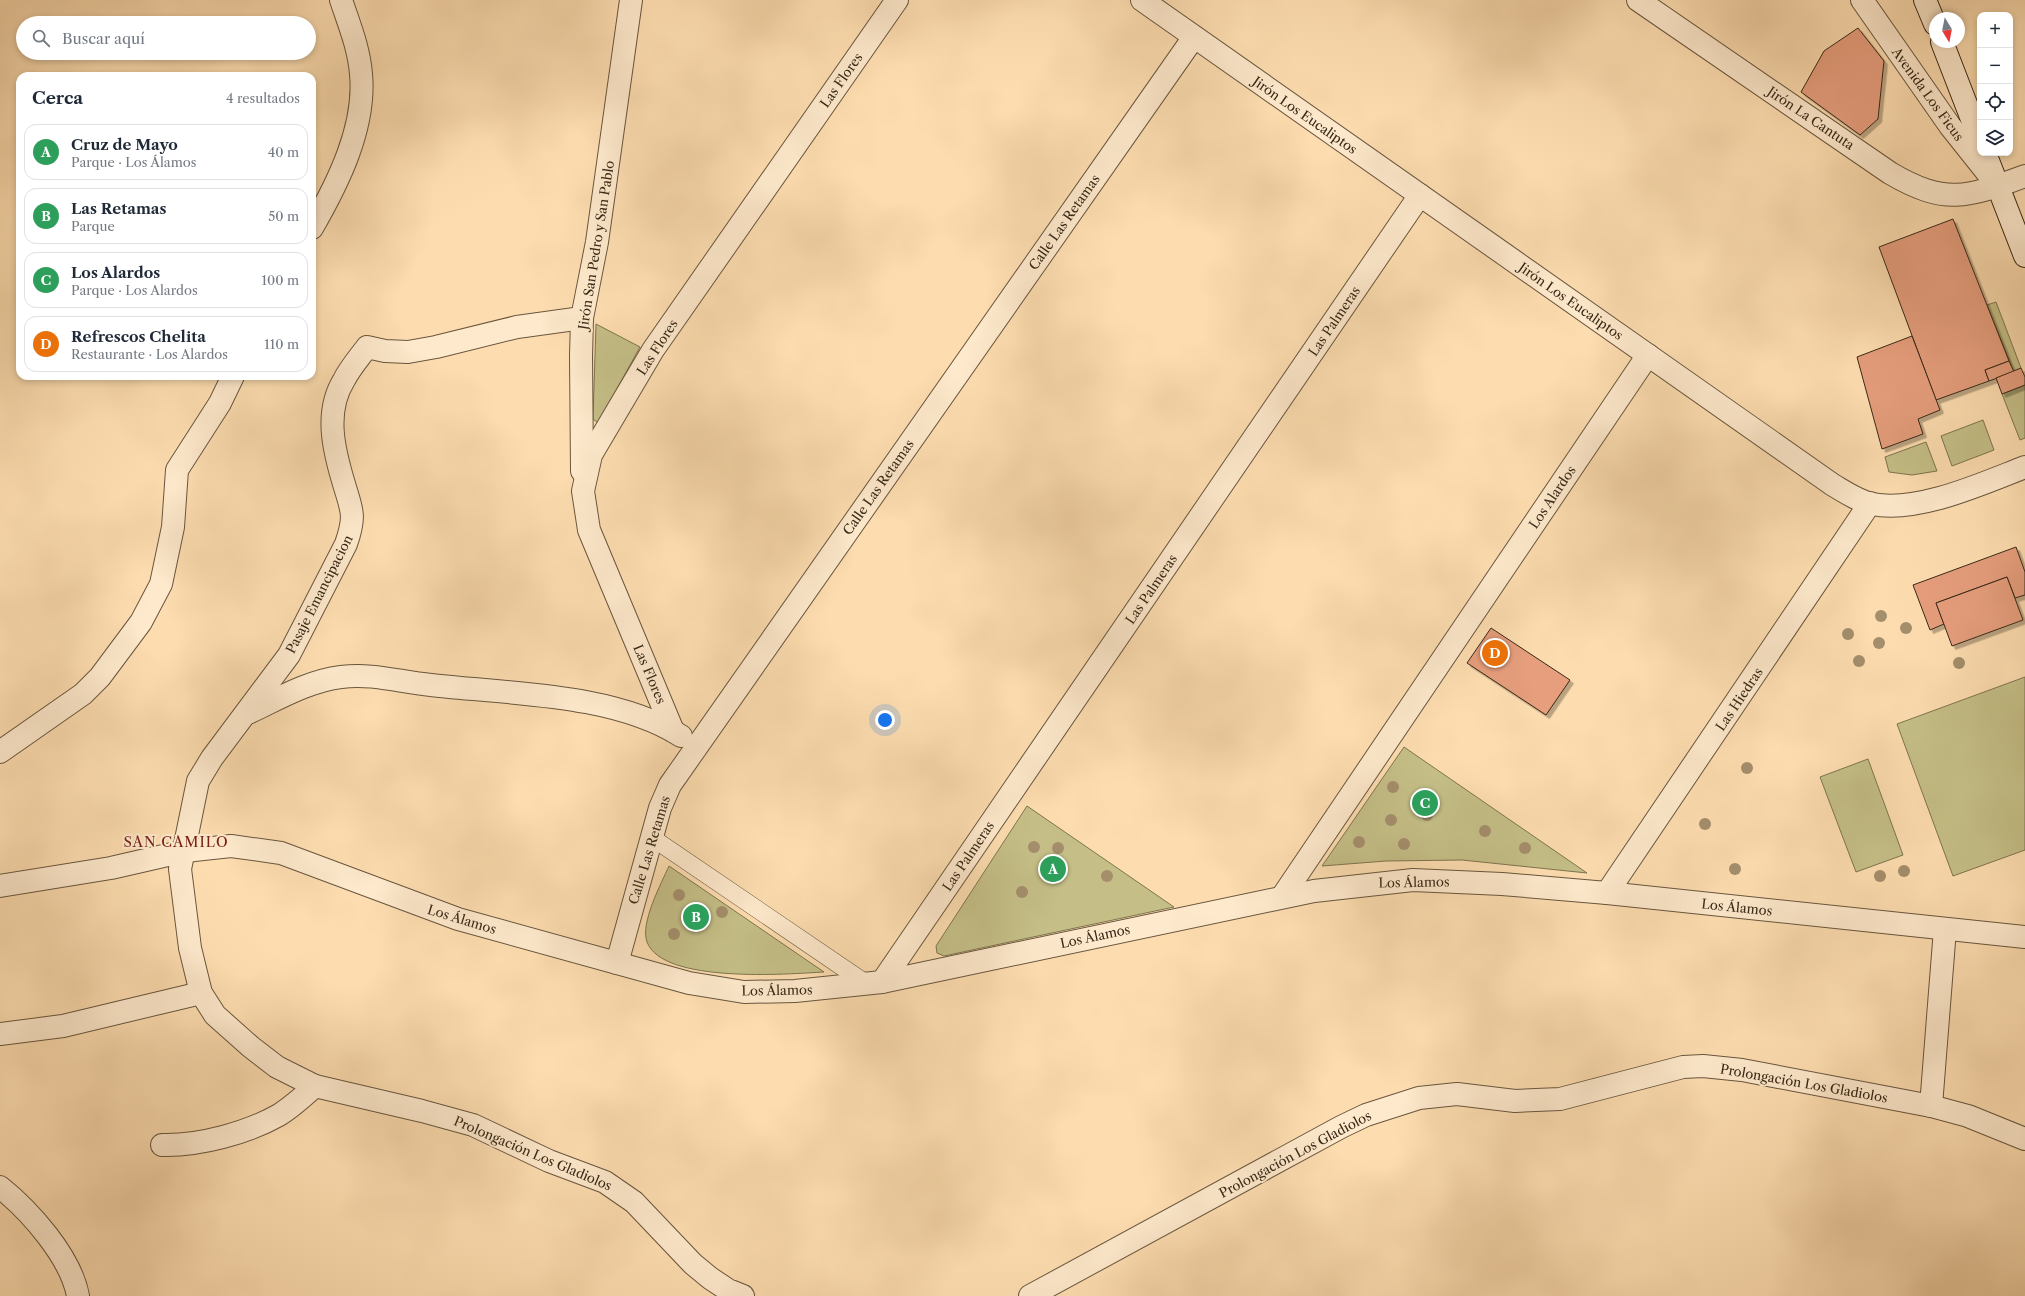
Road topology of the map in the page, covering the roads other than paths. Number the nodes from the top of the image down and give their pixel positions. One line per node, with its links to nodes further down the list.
1 (341, 0): 16 (street)
2 (631, 0): 18 (street, Jirón San Pedro y San Pablo)
3 (897, 0): 22 (street, Las Flores)
4 (1142, 0): 9 (street, Jirón Los Eucaliptos)
5 (1638, 0): 14 (street, Jirón La Cantuta)
6 (1862, 0): 14 (street, Avenida Los Ficus)
7 (1926, 0): 8 (street)
8 (1930, 12)
9 (1194, 37): 15 (street, Jirón Los Eucaliptos); 26 (street, Calle Las Retamas)
10 (1944, 48): 11 (street, Avenida Los Ficus)
11 (1977, 132)
12 (1986, 156): 14 (street, Avenida Los Ficus)
13 (2025, 176): 14 (street, Jirón La Cantuta)
14 (1998, 186): 17 (street, Avenida Los Ficus)
15 (1420, 195): 19 (street, Jirón Los Eucaliptos); 36 (street, Las Palmeras)
16 (316, 220)
17 (2025, 256)
18 (582, 318): 22 (street, Jirón San Pedro y San Pablo); 24 (street, Pasaje Emancipacion)
19 (1648, 355): 23 (street, Jirón Los Eucaliptos); 32 (street, Los Alardos)
20 (232, 380): 27 (street)
21 (2025, 467): 23 (street, Jirón Los Eucaliptos)
22 (583, 491): 25 (street, Las Flores)
23 (1870, 504): 31 (street, Las Hiedras)
24 (244, 716): 25 (street); 29 (street, Pasaje Emancipacion)
25 (673, 731): 26 (street)
26 (697, 746): 28 (street, Calle Las Retamas)
27 (0, 752)
28 (652, 837): 35 (street, Calle Las Retamas); 36 (lane)
29 (185, 851): 30 (street, Los Álamos); 35 (street, Los Álamos); 37 (street, Prolongación Los Gladiolos)
30 (0, 886)
31 (1607, 893): 32 (street, Los Álamos); 33 (street, Los Álamos)
32 (1282, 897): 36 (street, Los Álamos)
33 (1945, 928): 34 (street, Los Álamos); 40 (street)
34 (2025, 937)
35 (617, 963): 36 (street, Los Álamos)
36 (874, 983)
37 (201, 993): 38 (street); 39 (street, Prolongación Los Gladiolos)
38 (0, 1034)
39 (315, 1086): 42 (street); 45 (street, Prolongación Los Gladiolos)
40 (1931, 1106): 41 (street, Prolongación Los Gladiolos); 46 (street, Prolongación Los Gladiolos)
41 (2025, 1139)
42 (162, 1145)
43 (0, 1187): 44 (street)
44 (78, 1296)
45 (744, 1296)
46 (1030, 1296)

